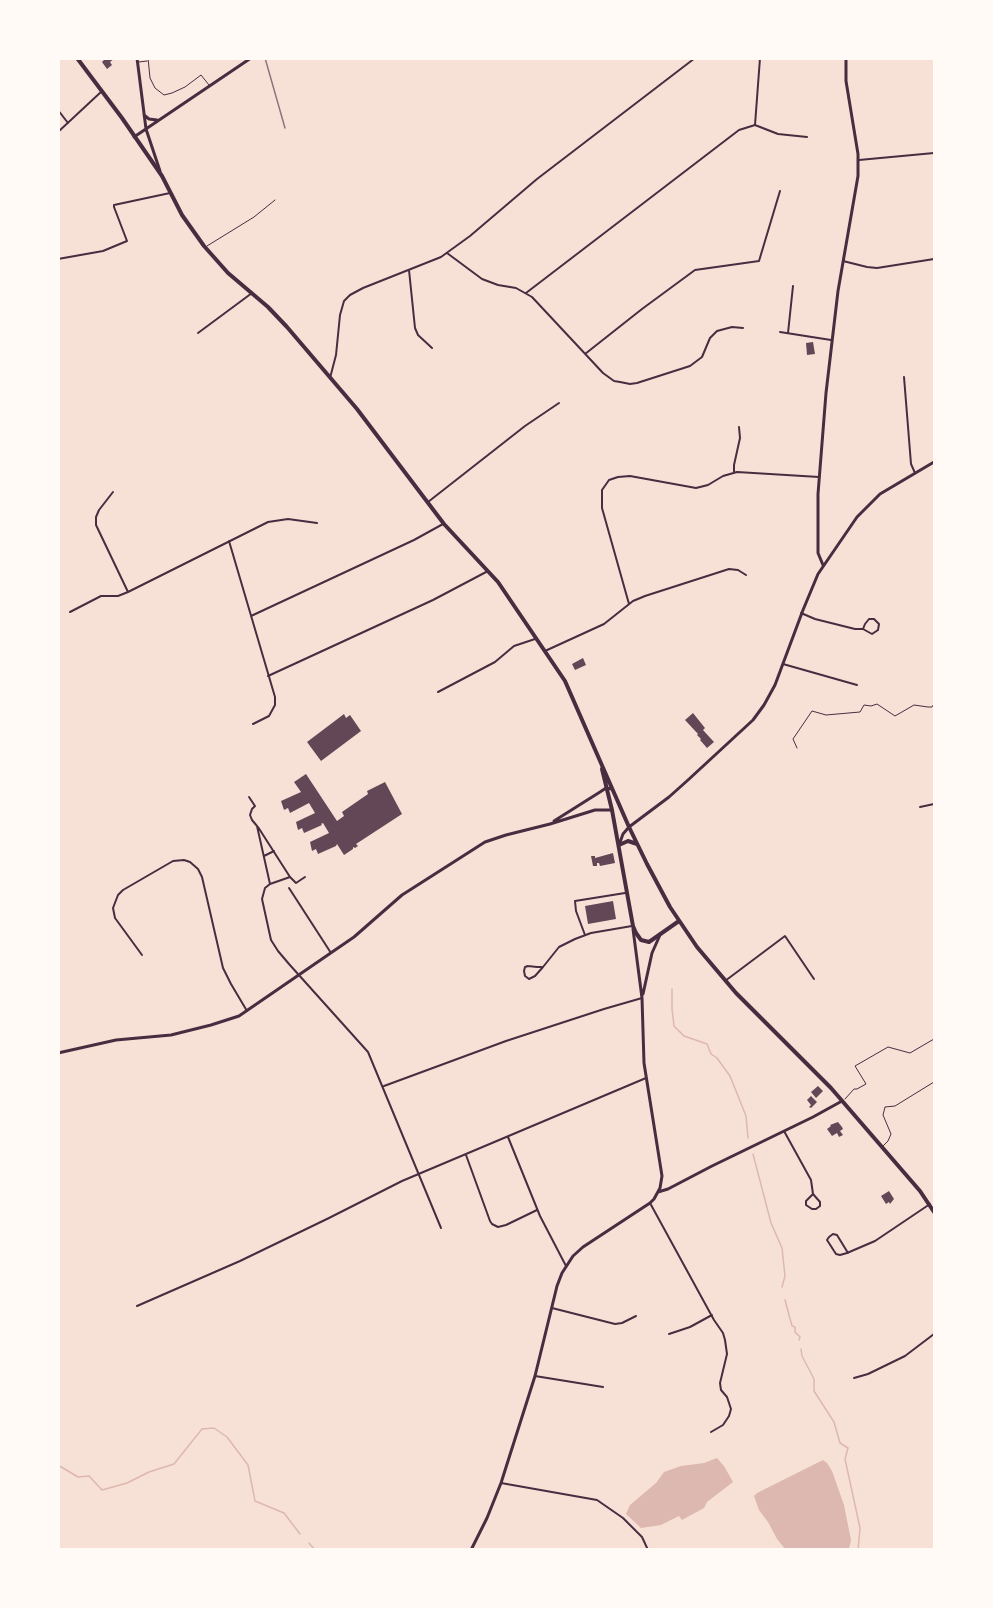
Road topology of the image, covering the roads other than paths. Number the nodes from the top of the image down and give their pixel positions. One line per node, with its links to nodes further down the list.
1 (77, 58): 9 (main road)
2 (251, 58): 8 (main road)
3 (695, 58): 26 (street)
4 (760, 58): 14 (street)
5 (846, 58): 20 (main road)
6 (137, 60): 7 (lane); 11 (main road)
7 (148, 60): 8 (lane)
8 (210, 86): 12 (main road)
9 (102, 92): 13 (street); 17 (main road)
10 (58, 110): 13 (street)
11 (144, 116): 12 (main road); 15 (main road)
12 (159, 120): 15 (main road)
13 (68, 123): 16 (street)
14 (754, 125): 18 (street); 33 (street)
15 (146, 129): 17 (main road); 21 (main road)
16 (58, 132)
17 (134, 136): 21 (main road)
18 (807, 137)
19 (934, 153): 20 (street)
20 (859, 160): 29 (main road)
21 (162, 176): 23 (main road)
22 (780, 191): 40 (street)
23 (170, 193): 25 (main road); 27 (street)
24 (275, 200): 25 (lane)
25 (205, 247): 32 (main road)
26 (447, 253): 30 (street); 33 (street)
27 (58, 259)
28 (934, 259): 29 (street)
29 (843, 261): 38 (main road)
30 (409, 270): 39 (street); 42 (street)
31 (793, 286): 37 (street)
32 (252, 293): 36 (street); 42 (main road)
33 (526, 293): 40 (street)
34 (743, 328): 40 (street)
35 (780, 332): 37 (street)
36 (198, 333)
37 (788, 333): 38 (street)
38 (832, 340): 48 (main road)
39 (432, 348)
40 (585, 354)
41 (904, 377): 47 (street)
42 (330, 378): 50 (main road)
43 (559, 403): 50 (street)
44 (739, 427): 46 (street)
45 (934, 462): 47 (main road)
46 (734, 472): 48 (street); 58 (street)
47 (915, 473): 54 (main road)
48 (819, 477): 54 (main road)
49 (113, 492): 57 (street)
50 (428, 503): 52 (main road)
51 (316, 523): 53 (street)
52 (444, 524): 55 (main road); 61 (street)
53 (229, 541): 57 (street); 61 (street)
54 (823, 566): 60 (main road)
55 (488, 570): 63 (main road); 66 (street)
56 (746, 575): 58 (street)
57 (128, 592): 59 (street)
58 (629, 604): 64 (street)
59 (70, 612)
60 (801, 613): 62 (street); 65 (main road)
61 (251, 616): 66 (street)
62 (863, 629): 62 (street)
63 (537, 638): 64 (main road); 68 (street)
64 (545, 651): 70 (main road)
65 (783, 664): 67 (street); 77 (main road)
66 (268, 676): 69 (street)
67 (857, 686)
68 (438, 692)
69 (253, 724)
70 (609, 788): 74 (main road); 75 (main road); 77 (main road)
71 (249, 797): 76 (street)
72 (934, 804): 73 (street)
73 (920, 807)
74 (612, 810): 75 (main road); 79 (main road)
75 (550, 824): 91 (main road)
76 (257, 826): 80 (street); 81 (street)
77 (629, 827): 78 (main road); 79 (main road)
78 (637, 844): 79 (main road); 87 (main road)
79 (619, 845): 86 (main road)
80 (274, 852): 81 (street); 82 (street)
81 (264, 856): 84 (street)
82 (290, 877): 83 (street); 84 (street)
83 (305, 877)
84 (270, 884): 94 (street)
85 (290, 888): 91 (street)
86 (627, 892): 88 (main road); 89 (street)
87 (679, 921): 90 (main road); 96 (main road)
88 (633, 926): 89 (street); 90 (main road); 97 (main road)
89 (585, 935): 93 (street)
90 (660, 935): 97 (main road)
91 (331, 953): 94 (main road)
92 (142, 955): 98 (street)
93 (543, 967): 93 (street)
94 (300, 975): 98 (main road); 103 (street)
95 (814, 979): 96 (street)
96 (725, 981): 104 (main road)
97 (642, 998): 101 (main road); 103 (street)
98 (247, 1011): 100 (main road)
99 (934, 1039): 104 (lane)
100 (58, 1053)
101 (646, 1078): 106 (street); 110 (main road)
102 (934, 1082): 107 (lane)
103 (384, 1086): 109 (street)
104 (842, 1101): 105 (main road); 107 (main road)
105 (784, 1131): 110 (main road); 111 (street)
106 (508, 1137): 108 (street); 114 (street)
107 (882, 1148): 113 (main road)
108 (466, 1155): 109 (street); 114 (street)
109 (419, 1174): 116 (street); 119 (street)
110 (658, 1192): 112 (main road)
111 (813, 1194): 111 (street)
112 (650, 1203): 118 (main road); 121 (street)
113 (930, 1204): 115 (main road); 117 (street)
114 (537, 1210): 118 (street)
115 (934, 1212)
116 (441, 1228)
117 (848, 1253): 117 (street)
118 (566, 1266): 120 (main road)
119 (137, 1306)
120 (552, 1308): 122 (street); 125 (main road)
121 (712, 1315): 123 (street); 128 (street)
122 (636, 1316)
123 (669, 1334)
124 (934, 1334): 126 (street)
125 (535, 1376): 127 (street); 129 (main road)
126 (854, 1378)
127 (603, 1387)
128 (711, 1432)
129 (501, 1483): 130 (main road); 131 (street)
130 (471, 1550)
131 (648, 1550)

